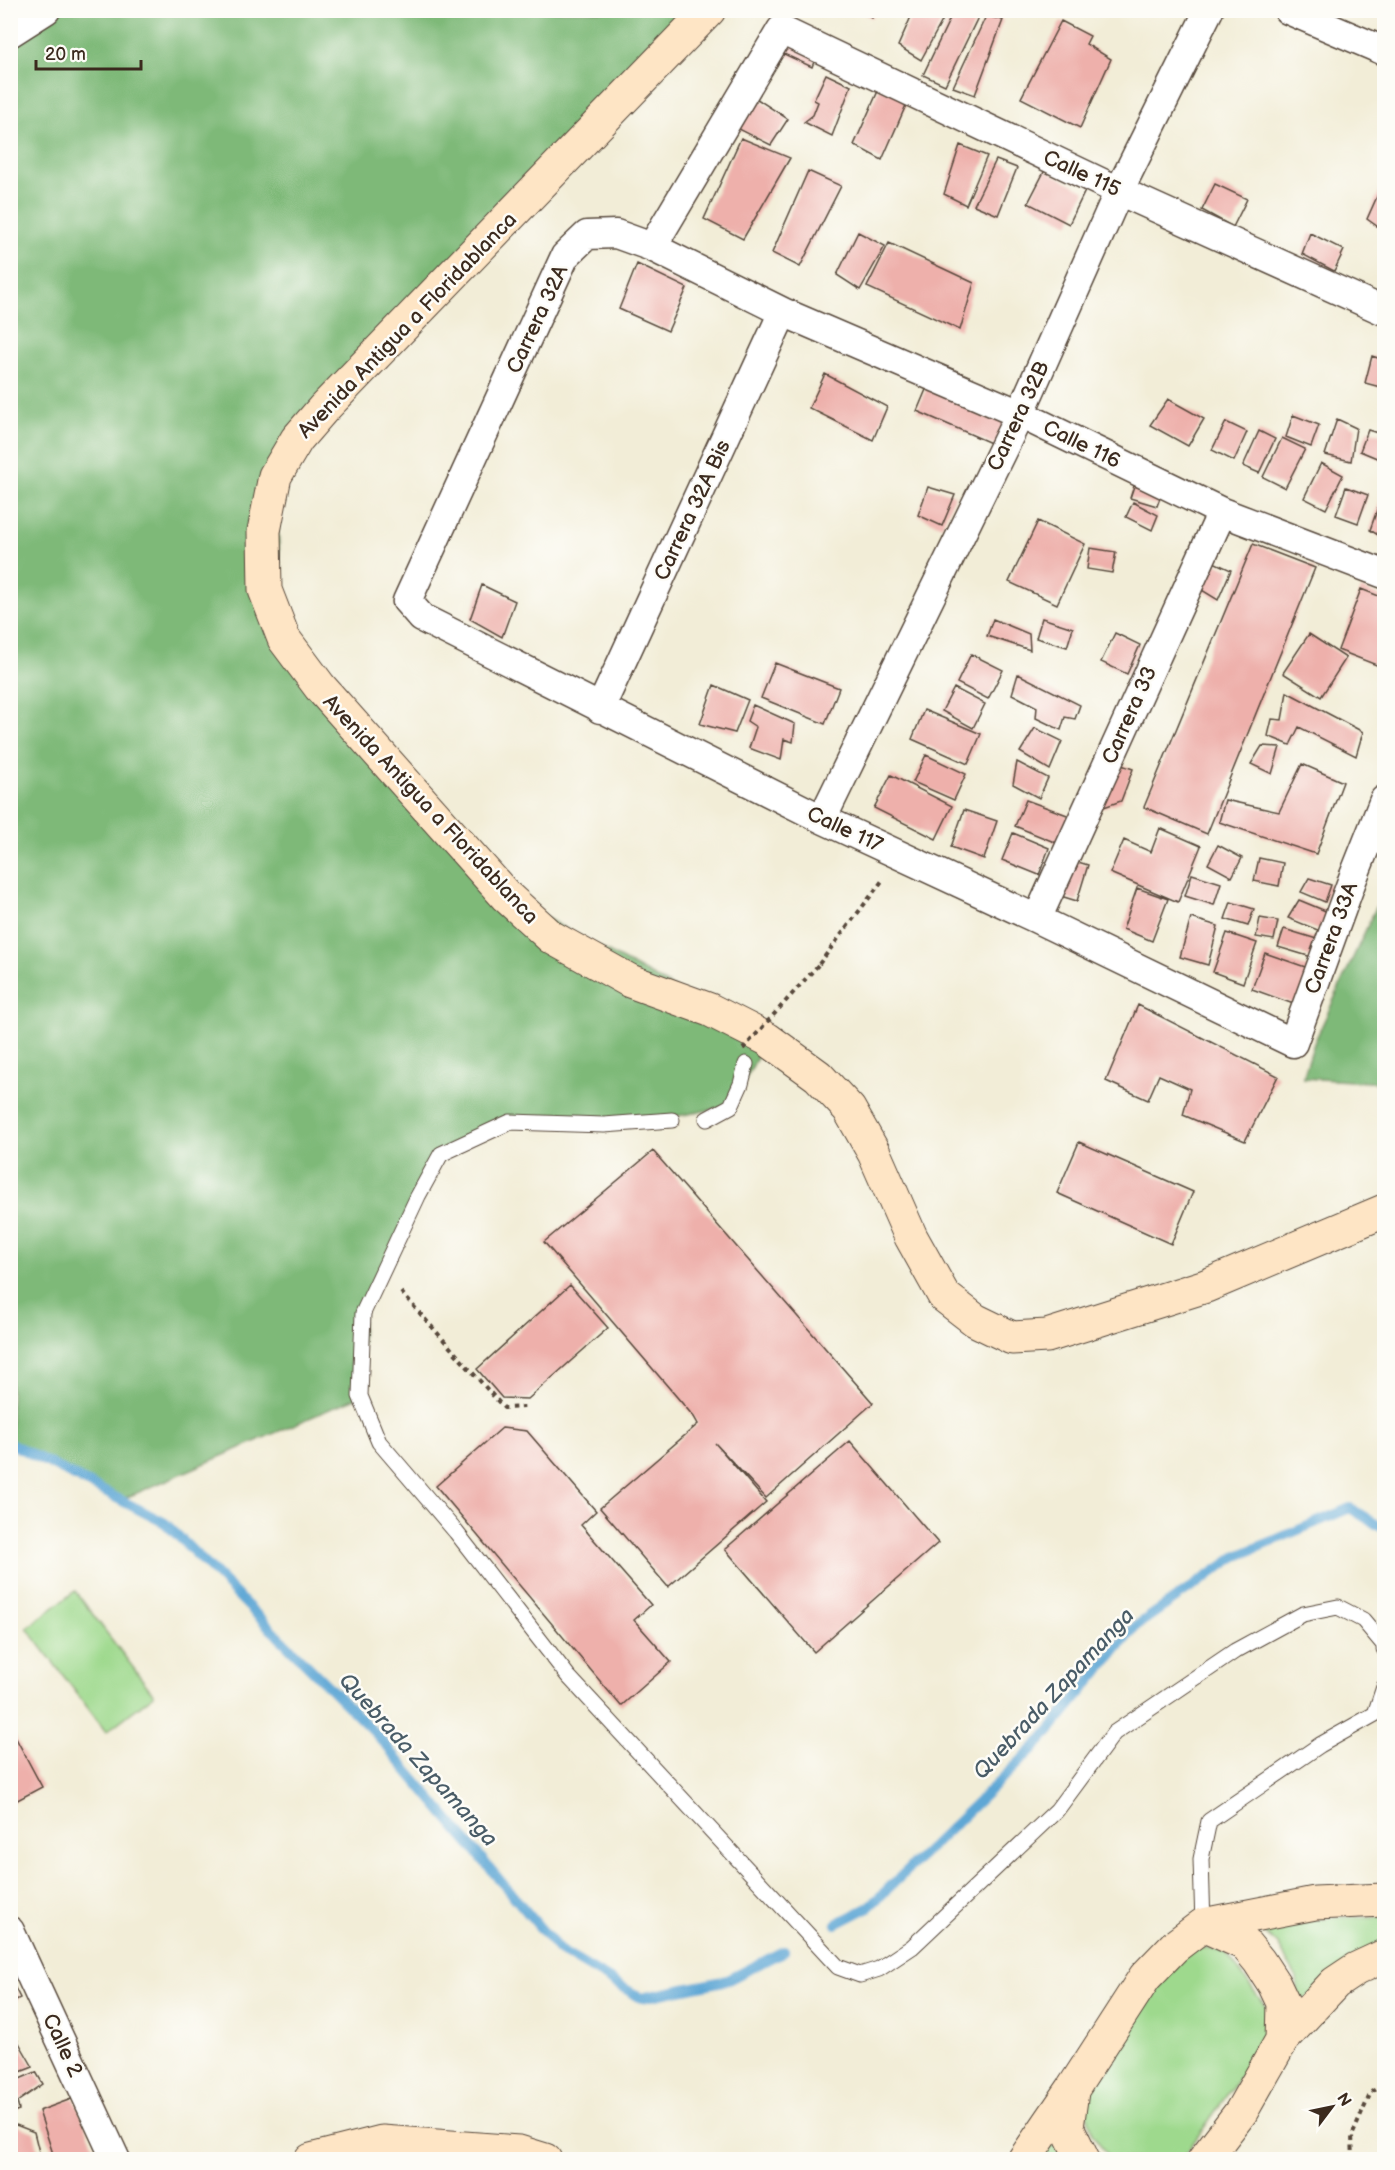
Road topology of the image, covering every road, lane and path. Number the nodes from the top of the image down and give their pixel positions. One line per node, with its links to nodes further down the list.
1 (46, 10): 5 (street)
2 (709, 10): 25 (street, Avenida Antigua a Floridablanca)
3 (1209, 10): 7 (street, Carrera 32B)
4 (1288, 10): 6 (street)
5 (10, 33)
6 (1384, 51)
7 (1119, 191): 8 (street, Calle 115); 9 (street, Calle 115); 11 (street, Carrera 32B)
8 (652, 247): 10 (street, Calle 116); 14 (street, Carrera 32A)
9 (1384, 311)
10 (783, 312): 11 (street, Calle 116); 15 (street, Carrera 32A Bis)
11 (1020, 414): 12 (street, Calle 116); 17 (street, Carrera 32B)
12 (1222, 512): 13 (street, Calle 116); 19 (street, Carrera 33)
13 (1384, 574)
14 (406, 601): 15 (street, Calle 117)
15 (600, 709): 17 (street, Calle 117)
16 (1384, 800): 20 (street, Carrera 33A)
17 (822, 819): 18 (street, Calle 117)
18 (901, 856): 19 (street, Calle 117); 21 (path, bridge)
19 (1037, 919): 20 (street, Calle 117)
20 (1293, 1042)
21 (743, 1048)
22 (746, 1065): 23 (lane)
23 (707, 1119)
24 (672, 1120): 26 (lane)
25 (1384, 1211)
26 (382, 1271): 27 (path); 28 (lane)
27 (526, 1407)
28 (1384, 1649)
29 (1384, 1687): 31 (lane)
30 (1384, 1900): 31 (street)
31 (1203, 1925): 34 (street); 36 (street)
32 (10, 1931): 38 (street, Calle 2)
33 (1384, 1956): 34 (street)
34 (1282, 2040): 44 (street)
35 (1384, 2084): 45 (path)
36 (1072, 2091): 42 (street); 43 (street)
37 (382, 2142): 39 (street); 40 (street); 41 (street)
38 (116, 2160)
39 (311, 2160)
40 (351, 2160)
41 (545, 2160)
42 (1024, 2160)
43 (1083, 2160)
44 (1204, 2160)
45 (1353, 2160)

